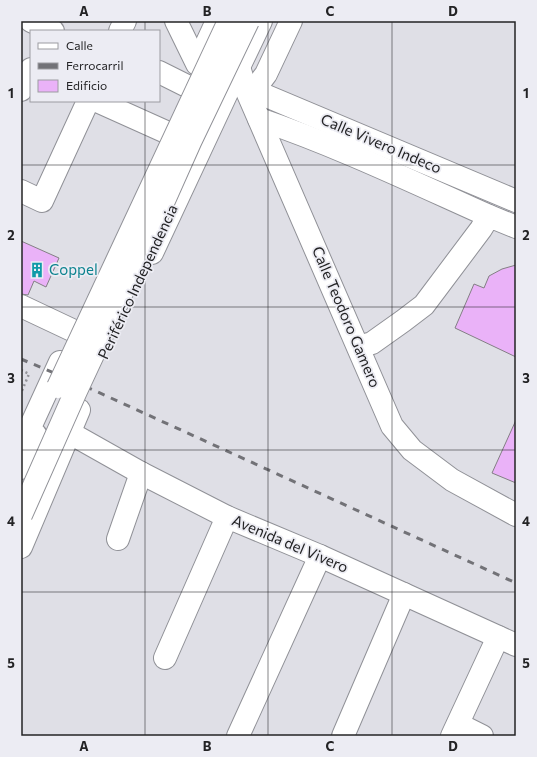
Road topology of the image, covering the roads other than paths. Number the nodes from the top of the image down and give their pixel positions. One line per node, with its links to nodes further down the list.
1 (31, 21): 9 (main road)
2 (125, 21): 10 (main road)
3 (176, 21): 13 (main road)
4 (217, 21): 13 (main road, Periférico Independencia)
5 (228, 21): 32 (main road, bridge)
6 (248, 21): 32 (main road, bridge)
7 (261, 21): 16 (main road, Periférico Independencia)
8 (291, 21): 16 (main road)
9 (52, 28)
10 (120, 30)
11 (21, 60): 12 (main road)
12 (30, 64)
13 (197, 64): 19 (main road, Periférico Independencia)
14 (30, 71): 18 (main road)
15 (160, 73): 19 (main road)
16 (246, 81): 23 (main road, Calle Teodoro Gamero); 26 (main road, Calle Vivero Indeco); 32 (main road, Periférico Independencia)
17 (160, 85): 19 (main road)
18 (21, 90)
19 (185, 91): 24 (main road, Periférico Independencia)
20 (88, 102): 25 (main road)
21 (100, 102): 24 (main road)
22 (127, 102): 24 (main road)
23 (260, 119): 27 (main road); 31 (main road, Calle Teodoro Gamero)
24 (168, 128): 30 (main road, Periférico Independencia)
25 (21, 191)
26 (516, 201)
27 (489, 216): 28 (main road); 31 (main road)
28 (516, 228)
29 (21, 306): 30 (main road)
30 (74, 331): 32 (main road, Periférico Independencia)
31 (359, 347): 38 (main road, Calle Teodoro Gamero)
32 (75, 374): 33 (main road, Periférico Independencia); 34 (main road, Periférico Independencia); 35 (main road, bridge); 37 (main road, bridge)
33 (70, 432): 36 (main road, Avenida del Vivero); 41 (main road, Periférico Independencia)
34 (21, 447)
35 (21, 468)
36 (141, 473): 39 (main road, Avenida del Vivero); 40 (main road)
37 (21, 515)
38 (516, 515)
39 (227, 517): 42 (main road, Avenida del Vivero); 45 (main road)
40 (118, 539)
41 (21, 547)
42 (320, 556): 43 (main road, Avenida del Vivero); 47 (main road)
43 (404, 594): 44 (main road, Avenida del Vivero); 48 (main road)
44 (507, 641): 46 (main road)
45 (165, 658)
46 (455, 730): 49 (main road)
47 (238, 736)
48 (343, 736)
49 (482, 736)

